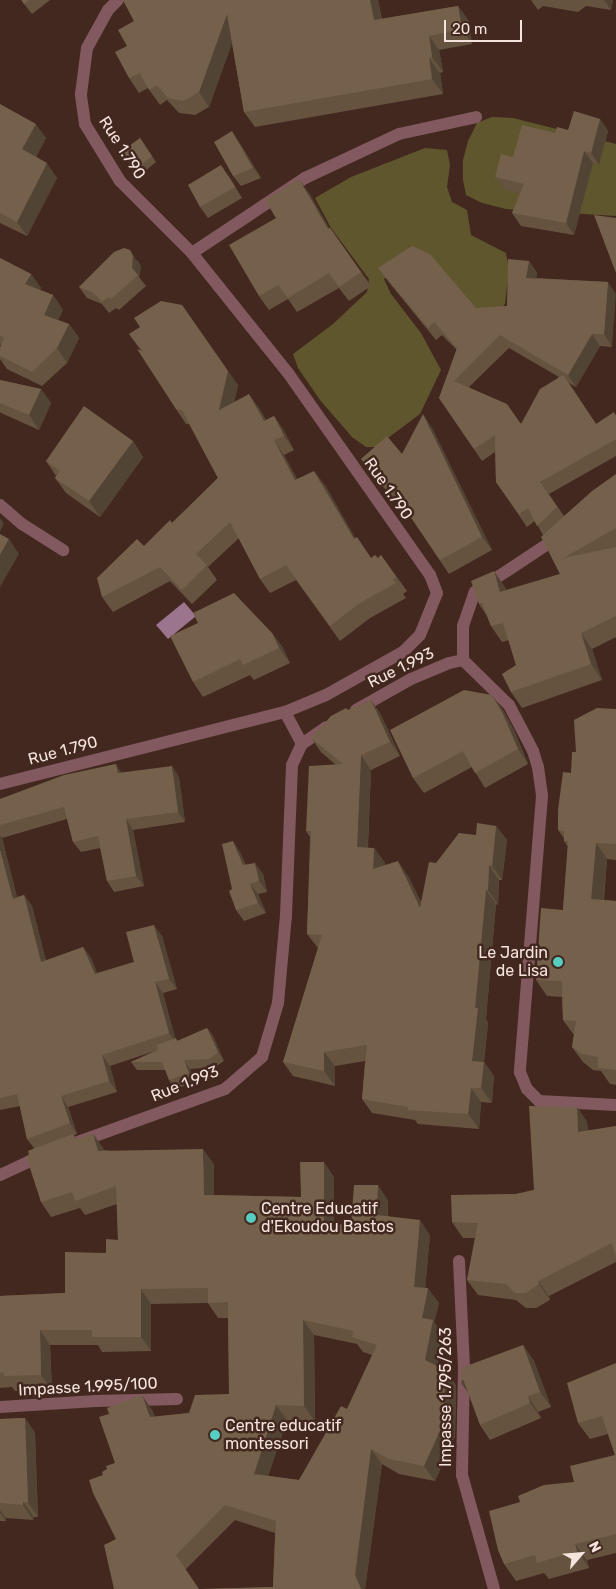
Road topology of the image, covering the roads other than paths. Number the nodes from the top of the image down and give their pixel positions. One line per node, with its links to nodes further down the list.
1 (118, 0): 3 (street, Rue 1.790)
2 (476, 117): 3 (street)
3 (192, 252): 8 (street, Rue 1.790)
4 (0, 505): 6 (street)
5 (567, 529): 7 (street)
6 (63, 550)
7 (463, 660): 9 (street, Rue 1.993); 11 (street)
8 (285, 712): 9 (street); 10 (street, Rue 1.790)
9 (302, 744): 12 (street, Rue 1.993)
10 (0, 784)
11 (616, 1105)
12 (0, 1175)
13 (459, 1261): 16 (street, Impasse 1.795/263)
14 (177, 1399): 15 (street, Impasse 1.995/100)
15 (0, 1407)
16 (494, 1589)

